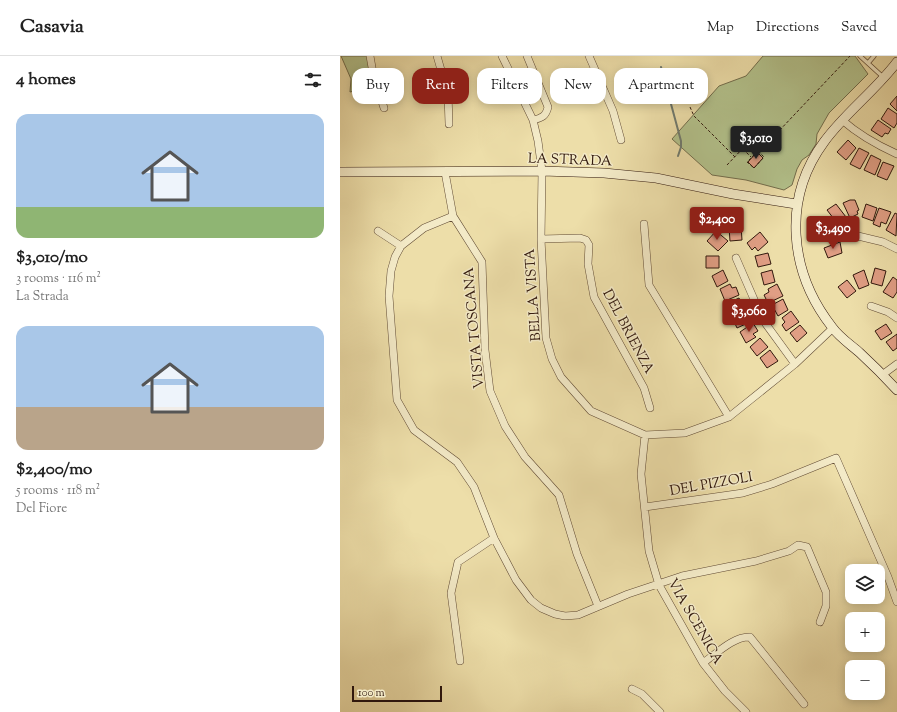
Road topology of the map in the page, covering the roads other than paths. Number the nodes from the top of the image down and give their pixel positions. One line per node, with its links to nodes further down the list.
1 (370, 56): 11 (street)
2 (437, 56): 14 (street)
3 (502, 56): 12 (street, BELLA VISTA)
4 (526, 56): 12 (street)
5 (589, 56): 15 (street)
6 (860, 56): 9 (lane)
7 (874, 56): 9 (lane)
8 (897, 62): 10 (street)
9 (868, 63): 10 (lane)
10 (883, 77): 13 (street)
11 (384, 108)
12 (533, 120): 17 (street, BELLA VISTA)
13 (842, 120): 16 (street); 20 (street)
14 (449, 124)
15 (621, 140)
16 (897, 154)
17 (542, 171): 19 (street, LA STRADA); 20 (street, LA STRADA); 25 (street, BELLA VISTA)
18 (340, 172): 19 (street, LA STRADA)
19 (445, 172): 21 (street, VISTA TOSCANA)
20 (796, 204): 31 (street)
21 (453, 216): 26 (street); 43 (street, VISTA TOSCANA)
22 (644, 224): 37 (street)
23 (378, 231): 26 (street)
24 (858, 236): 27 (street)
25 (541, 239): 36 (street, DEL BRIENZA); 38 (street, BELLA VISTA)
26 (401, 246): 40 (street)
27 (897, 249)
28 (736, 258): 32 (street)
29 (871, 306): 30 (street)
30 (897, 318)
31 (833, 328): 32 (street, BELLA VISTA); 34 (street)
32 (795, 364): 37 (street, BELLA VISTA)
33 (897, 364): 34 (street)
34 (882, 375): 35 (street)
35 (897, 390)
36 (650, 408)
37 (729, 418): 38 (street, BELLA VISTA)
38 (645, 435): 39 (street, VIA SCENICA)
39 (645, 507): 41 (street, VIA SCENICA); 42 (street, DEL PIZZOLI)
40 (494, 538): 43 (street); 45 (street)
41 (659, 585): 43 (street); 44 (street); 46 (street, VIA SCENICA)
42 (897, 602)
43 (598, 606)
44 (820, 622)
45 (460, 661)
46 (703, 663): 48 (street); 50 (street, VIA SCENICA)
47 (632, 689): 49 (street)
48 (804, 704)
49 (660, 712)
50 (746, 712)

